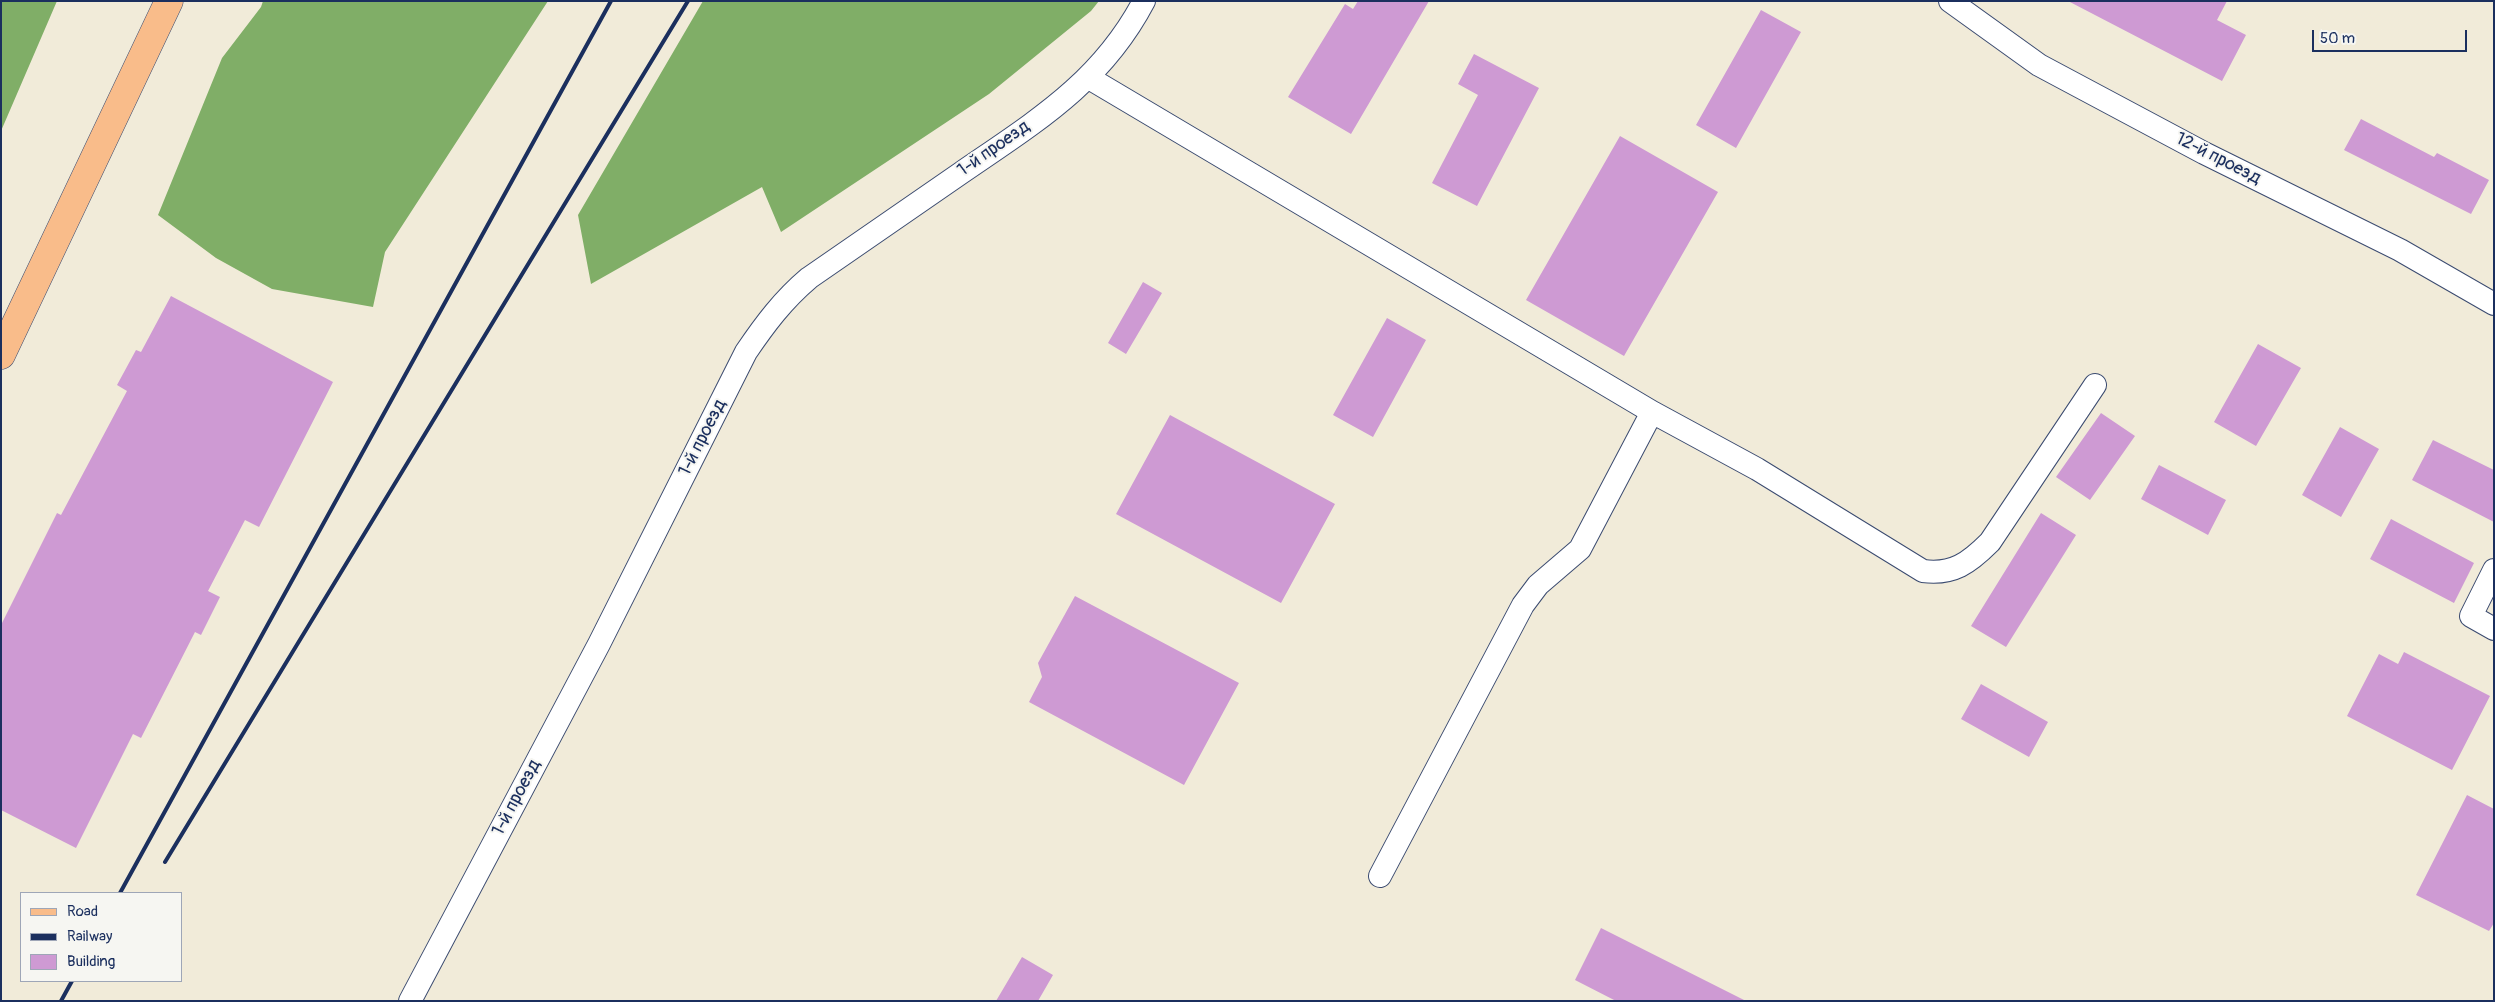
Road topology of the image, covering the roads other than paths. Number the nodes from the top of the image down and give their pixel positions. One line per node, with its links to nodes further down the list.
1 (169, 1): 6 (main road)
2 (1144, 1): 4 (street, 1-й проезд)
3 (1950, 1): 5 (street, 12-й проезд)
4 (1089, 78): 8 (street); 12 (street, 1-й проезд)
5 (2494, 304)
6 (1, 355)
7 (2096, 385): 8 (street)
8 (1652, 412): 11 (street)
9 (2494, 570): 10 (street)
10 (2494, 629)
11 (1380, 876)
12 (410, 1001)

